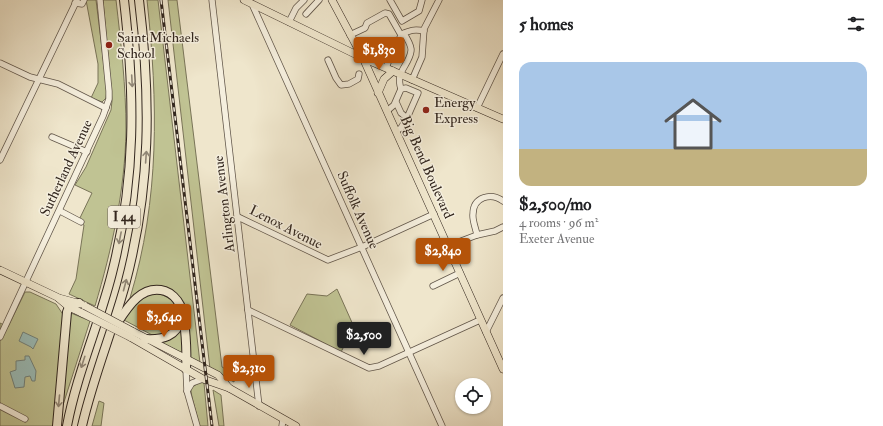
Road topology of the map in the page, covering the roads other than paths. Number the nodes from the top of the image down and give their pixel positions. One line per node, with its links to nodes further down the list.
1 (84, 0): 12 (street)
2 (100, 0): 36 (street, Sutherland Avenue)
3 (124, 0): 82 (highway, I 44, one-way to 82)
4 (139, 0): 67 (highway, I 44, one-way to 4)
5 (212, 0): 48 (street, Arlington Avenue)
6 (244, 0): 14 (main road)
7 (304, 0): 16 (street)
8 (319, 0): 15 (street)
9 (390, 0): 17 (street)
10 (422, 0): 17 (street)
11 (439, 0): 18 (street)
12 (76, 1): 29 (street)
13 (334, 1): 20 (main road, Big Bend Boulevard)
14 (252, 4): 16 (main road); 53 (street, Suffolk Avenue)
15 (306, 14)
16 (289, 22): 24 (main road)
17 (402, 22): 19 (street)
18 (424, 31): 19 (street); 30 (street)
19 (403, 33): 20 (street); 21 (street); 27 (street)
20 (350, 35): 24 (main road, Big Bend Boulevard)
21 (392, 44): 22 (street); 27 (street)
22 (378, 47)
23 (503, 54): 37 (street)
24 (362, 58): 27 (main road); 33 (main road, Big Bend Boulevard)
25 (328, 60): 28 (street)
26 (0, 63): 29 (street)
27 (393, 71): 30 (main road); 32 (street); 33 (main road)
28 (359, 74)
29 (38, 79): 36 (street); 44 (street)
30 (412, 80): 31 (main road)
31 (422, 84): 34 (street); 37 (main road)
32 (401, 89): 34 (street); 35 (street)
33 (378, 93): 38 (main road, Big Bend Boulevard)
34 (418, 93): 39 (street)
35 (396, 102): 38 (street); 39 (street)
36 (106, 108): 43 (street, Sutherland Avenue)
37 (477, 108): 40 (main road)
38 (387, 111): 41 (main road, Big Bend Boulevard)
39 (407, 118): 41 (street)
40 (503, 119)
41 (396, 131): 47 (main road, Big Bend Boulevard)
42 (52, 137): 43 (street)
43 (87, 152): 46 (street, Sutherland Avenue)
44 (0, 160)
45 (503, 201): 51 (street)
46 (60, 211): 49 (street); 56 (street, Sutherland Avenue)
47 (434, 214): 52 (main road, Big Bend Boulevard); 53 (street, Lenox Avenue)
48 (238, 217): 53 (street, Lenox Avenue); 62 (street, Arlington Avenue)
49 (81, 222)
50 (503, 227): 51 (street)
51 (477, 235): 52 (street)
52 (448, 246): 55 (main road, Big Bend Boulevard)
53 (362, 248): 70 (street, Suffolk Avenue)
54 (0, 270): 56 (main road)
55 (460, 273): 57 (street); 64 (main road, Big Bend Boulevard)
56 (26, 282): 58 (main road); 68 (street, Sutherland Avenue)
57 (433, 286)
58 (57, 297): 60 (main road); 61 (main road)
59 (503, 298): 65 (street)
60 (82, 304): 61 (highway); 66 (main road, bridge)
61 (69, 307): 66 (main road, bridge); 81 (highway, one-way to 81)
62 (248, 310): 70 (street); 78 (street, Arlington Avenue)
63 (182, 317): 67 (highway); 69 (highway); 72 (highway)
64 (480, 320): 65 (main road, Big Bend Boulevard); 70 (street)
65 (486, 332): 71 (main road, Big Bend Boulevard)
66 (131, 334): 69 (main road); 72 (main road)
67 (109, 336): 83 (highway, I 44)
68 (0, 337)
69 (145, 339): 72 (main road)
70 (408, 352): 86 (street, Suffolk Avenue)
71 (501, 358): 73 (main road, Big Bend Boulevard)
72 (187, 365): 74 (main road); 75 (main road); 76 (street)
73 (503, 369)
74 (203, 379): 75 (main road); 76 (street)
75 (229, 388): 78 (main road)
76 (187, 391): 84 (street)
77 (0, 406): 79 (street)
78 (258, 406): 80 (main road)
79 (25, 419)
80 (283, 423): 85 (main road)
81 (57, 426)
82 (66, 426)
83 (82, 426)
84 (197, 426)
85 (296, 426)
86 (442, 426)

